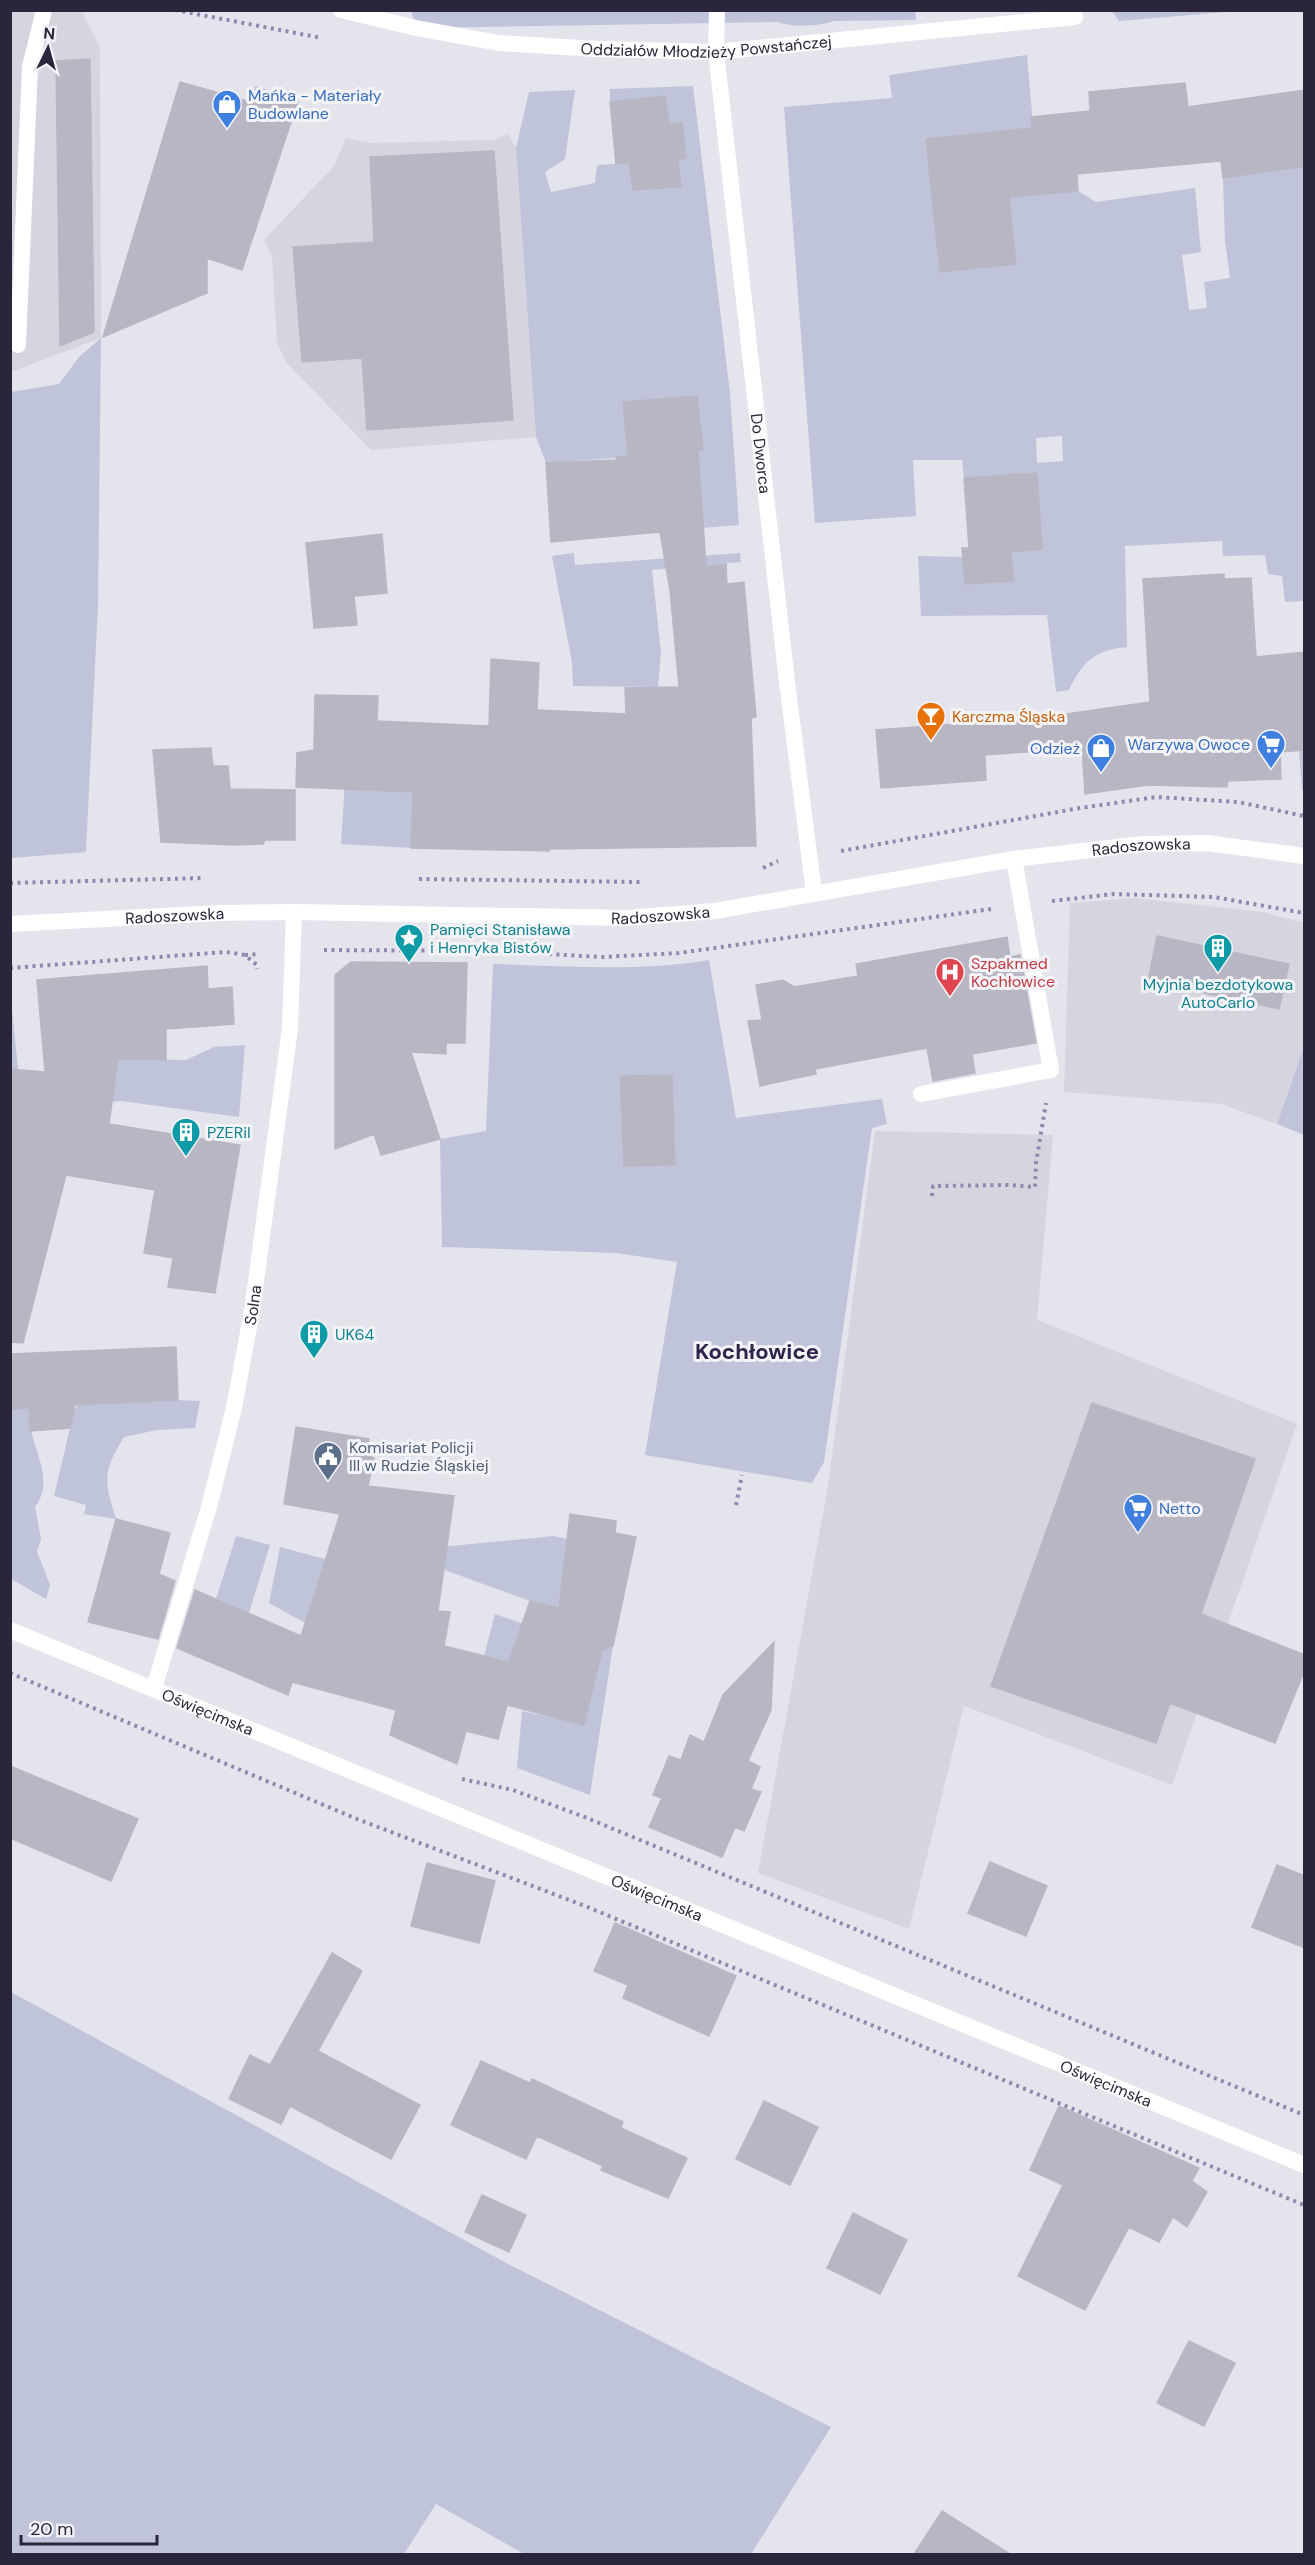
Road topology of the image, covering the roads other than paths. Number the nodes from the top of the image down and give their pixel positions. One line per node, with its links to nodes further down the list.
1 (44, 10): 6 (street)
2 (341, 10): 5 (street, Oddziałów Młodzieży Powstańczej)
3 (717, 10): 5 (street, Do Dworca)
4 (1075, 17): 5 (street, Oddziałów Młodzieży Powstańczej)
5 (716, 52): 9 (street, Do Dworca)
6 (18, 345)
7 (1305, 856): 8 (street, Radoszowska)
8 (1014, 859): 9 (street, Radoszowska); 12 (street)
9 (814, 893): 10 (street, Radoszowska)
10 (294, 912): 11 (street, Radoszowska); 14 (street, Solna)
11 (10, 924)
12 (921, 1094)
13 (10, 1630): 14 (street, Oświęcimska)
14 (154, 1689): 15 (street, Oświęcimska)
15 (1305, 2165)

